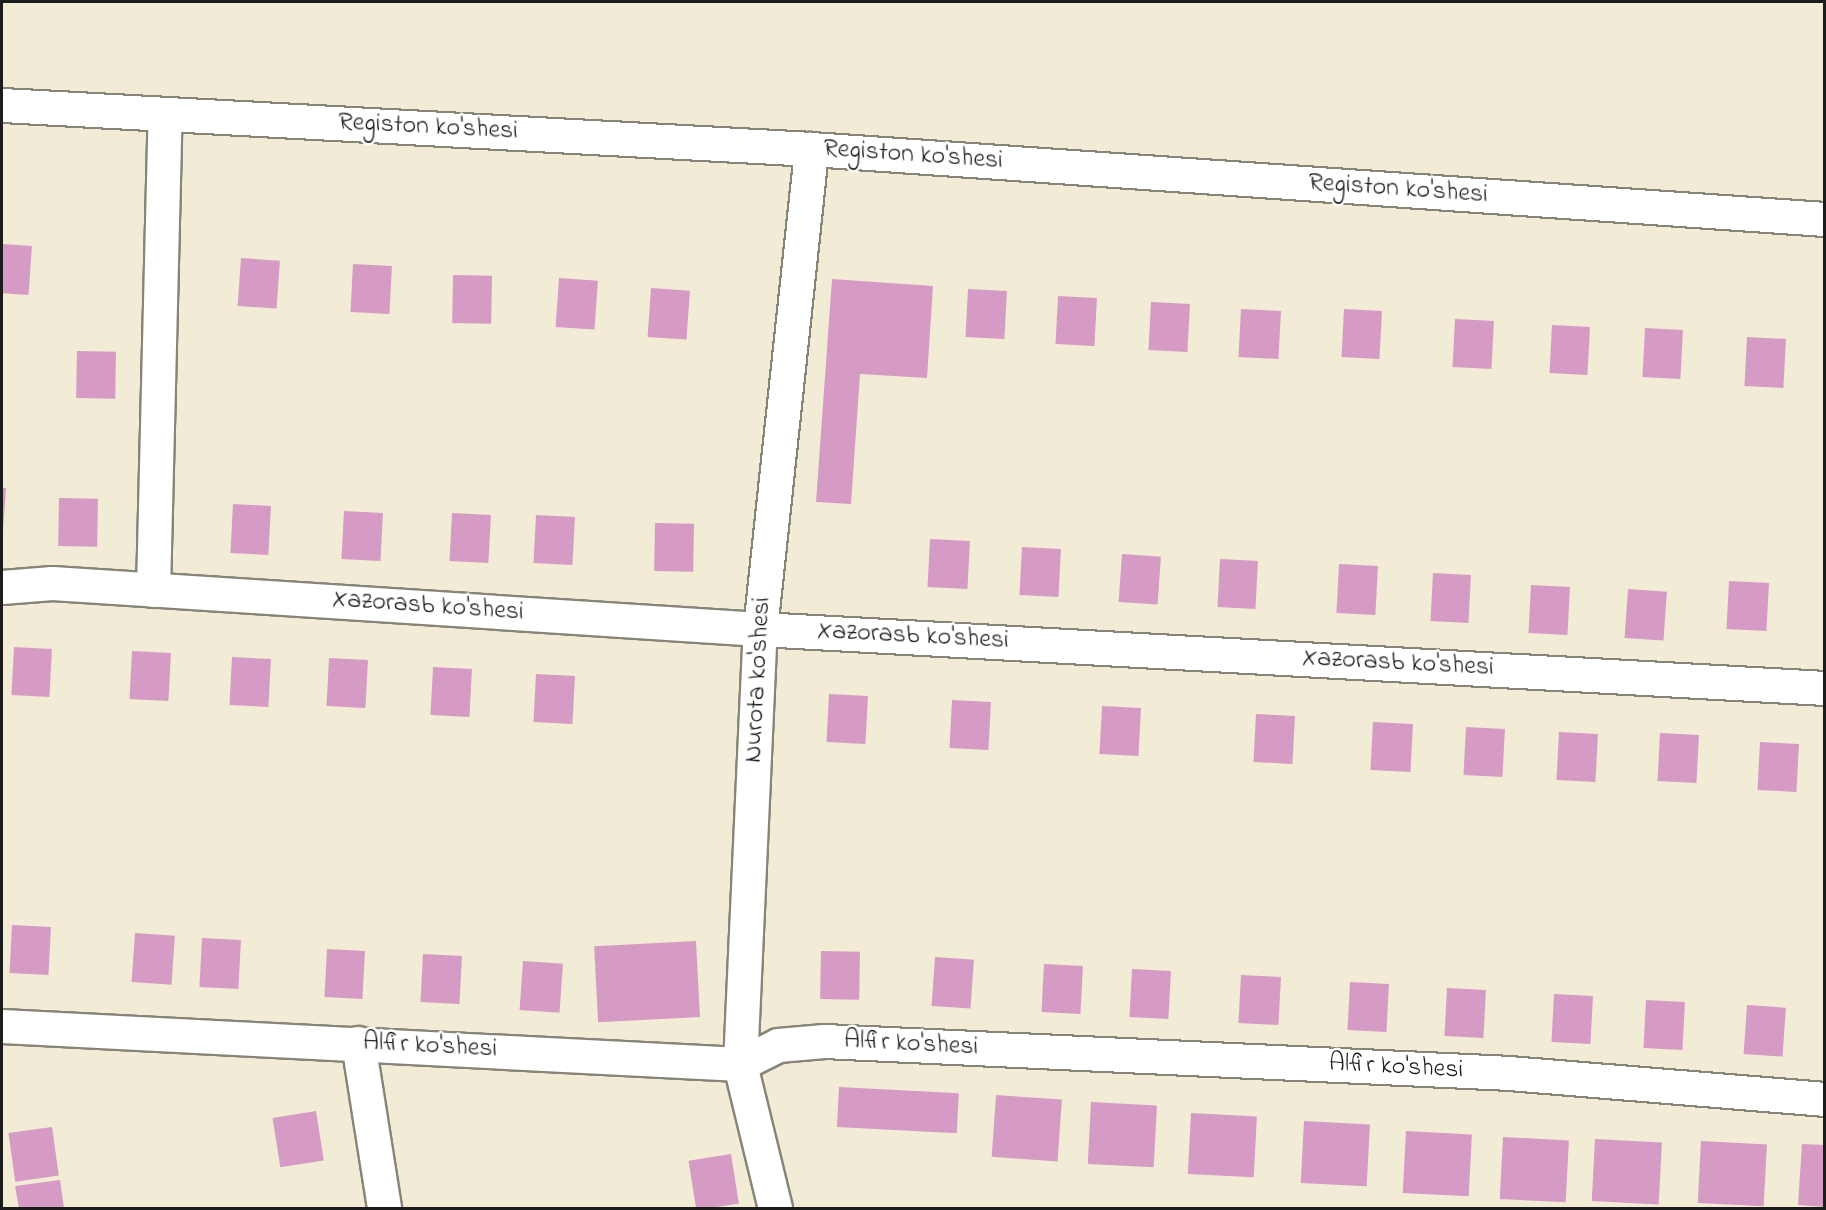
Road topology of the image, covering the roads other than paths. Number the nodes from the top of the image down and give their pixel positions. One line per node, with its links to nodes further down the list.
1 (2, 105): 2 (street, Registon ko'shesi)
2 (165, 114): 3 (street, Registon ko'shesi); 6 (street)
3 (811, 149): 4 (street, Registon ko'shesi); 7 (street, Nurota ko'shesi)
4 (1824, 219)
5 (2, 587): 6 (street, Xazorasb ko'shesi)
6 (153, 590): 7 (street, Xazorasb ko'shesi)
7 (760, 628): 8 (street, Xazorasb ko'shesi); 11 (street, Nurota ko'shesi)
8 (1824, 688)
9 (2, 1026): 10 (street, Alfir ko'shesi)
10 (358, 1043): 11 (street, Alfir ko'shesi); 13 (street)
11 (740, 1064): 12 (street, Alfir ko'shesi); 14 (street, Nurota ko'shesi)
12 (1824, 1099)
13 (384, 1209)
14 (775, 1209)

